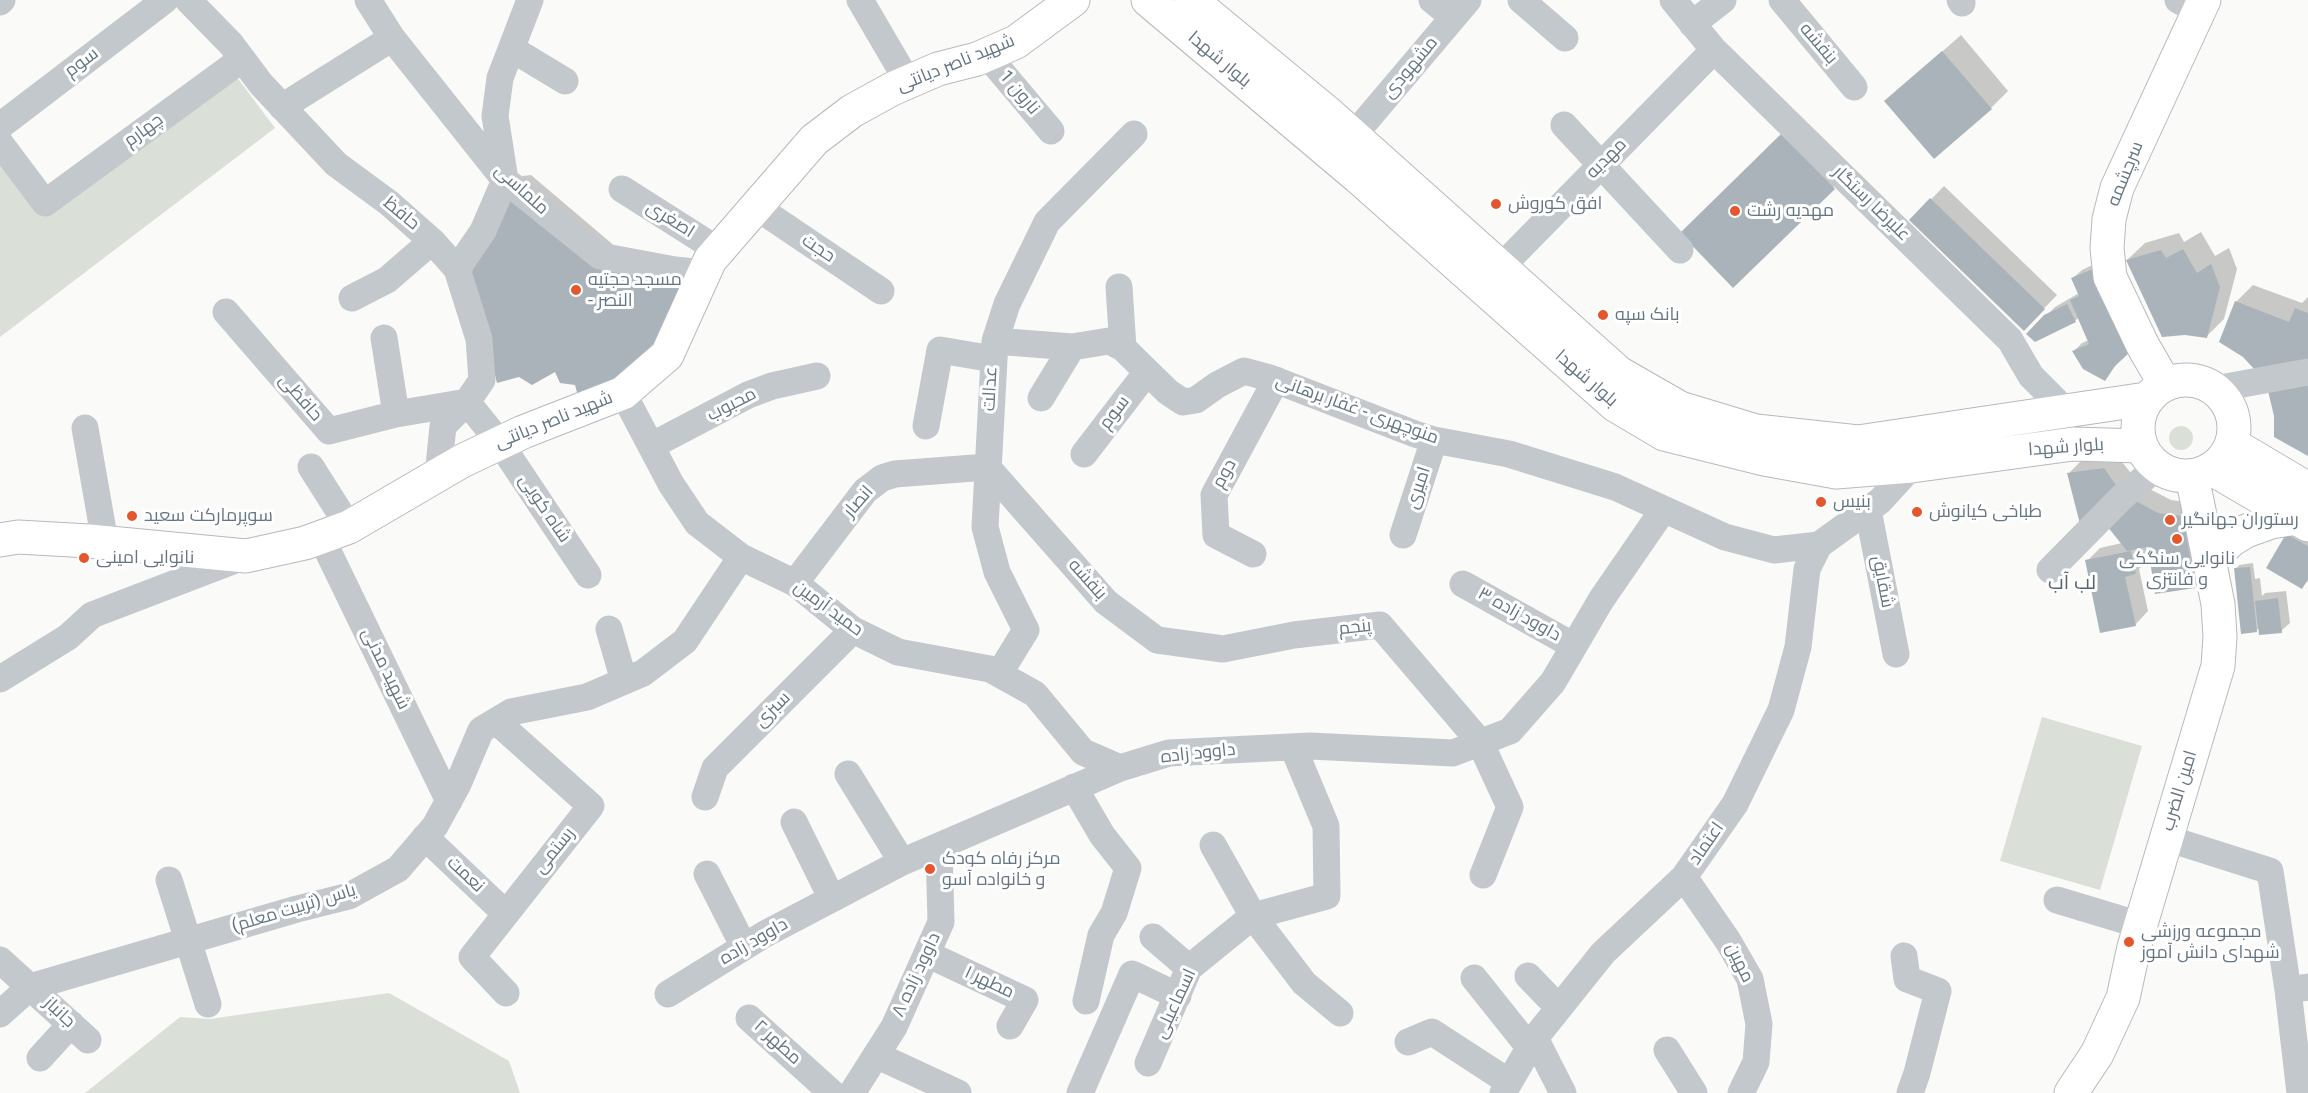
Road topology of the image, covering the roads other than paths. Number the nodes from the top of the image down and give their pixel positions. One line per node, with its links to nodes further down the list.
1 (165, 0): 28 (street, سوم)
2 (188, 0): 22 (street, حافظ)
3 (368, 0): 17 (street, ملماسی)
4 (530, 0): 19 (street)
5 (860, 0): 24 (street)
6 (1073, 0): 21 (main road, شهید ناصر دیانتی)
7 (1148, 0): 41 (main road, بلوار شهدا)
8 (1191, 0): 31 (main road, بلوار شهدا)
9 (1432, 0): 15 (street)
10 (1521, 0): 18 (street)
11 (1673, 0): 16 (street, علیرضا رستگار)
12 (1722, 0): 16 (street)
13 (1782, 0): 25 (street, بنفشه)
14 (2194, 4): 56 (main road, سرچشمه)
15 (1461, 9): 31 (street, مشهودی)
16 (1692, 24): 20 (street, علیرضا رستگار)
17 (392, 38): 26 (street); 34 (street, ملماسی)
18 (1565, 38)
19 (512, 49): 23 (street); 34 (street)
20 (1714, 50): 33 (street, مهدیه); 53 (street, علیرضا رستگار)
21 (987, 55): 24 (main road, شهید ناصر دیانتی); 29 (street, نارون 1)
22 (242, 59): 26 (street, حافظ); 32 (street, چهارم)
23 (565, 81)
24 (908, 82): 36 (main road, شهید ناصر دیانتی)
25 (1854, 87)
26 (282, 107): 37 (street, حافظ)
27 (1563, 125): 33 (street)
28 (0, 126)
29 (1051, 131)
30 (1134, 134): 49 (street, عدالت)
31 (1353, 136): 41 (main road, بلوار شهدا)
32 (0, 143)
33 (1601, 165): 38 (street); 41 (street, مهدیه)
34 (505, 180): 39 (street, ملماسی); 40 (street)
35 (622, 189): 39 (street, اصغری)
36 (755, 206): 39 (main road, شهید ناصر دیانتی); 43 (street, حجت)
37 (432, 241): 40 (street, حافظ); 44 (street)
38 (1680, 250)
39 (711, 262): 57 (main road, شهید ناصر دیانتی)
40 (457, 269): 59 (street, حافظ)
41 (1492, 278): 62 (main road, بلوار شهدا); 71 (main road, بلوار شهدا)
42 (1119, 287): 48 (street)
43 (881, 291)
44 (352, 298)
45 (226, 312): 61 (street, حافظی)
46 (384, 338): 61 (street)
47 (1072, 347): 48 (street); 49 (street); 58 (street)
48 (1123, 348): 50 (street, منوچهری - غفار برهانی)
49 (994, 350): 63 (street); 73 (street, عدالت)
50 (1147, 372): 54 (street, منوچهری - غفار برهانی); 68 (street, سوم)
51 (2308, 372): 55 (street)
52 (817, 376): 67 (street, محبوب)
53 (2031, 376): 60 (street, علیرضا رستگار); 62 (street)
54 (1276, 380): 65 (street, منوچهری - غفار برهانی); 83 (street, دوم)
55 (2215, 389): 56 (main road); 70 (main road)
56 (2155, 392): 60 (main road, بلوار شهدا); 69 (main road)
57 (623, 393): 66 (main road, شهید ناصر دیانتی); 67 (street, حمید آرمین)
58 (1041, 398)
59 (467, 402): 61 (street, حافظی); 66 (street, شاه کویی); 74 (street, حافظ)
60 (2066, 411): 62 (main road, بلوار شهدا)
61 (396, 414)
62 (2027, 417)
63 (926, 426)
64 (85, 428): 81 (street)
65 (1434, 440): 75 (street, منوچهری - غفار برهانی); 79 (street, امیری)
66 (500, 443): 74 (main road, شهید ناصر دیانتی); 88 (street, شاه کویی)
67 (651, 446): 85 (street, حمید آرمین)
68 (1084, 453)
69 (2149, 457): 70 (main road); 71 (main road, بلوار شهدا); 87 (street)
70 (2212, 463): 77 (main road); 86 (main road, امین الضرب)
71 (1912, 466): 76 (street)
72 (311, 467): 78 (street, شهید مدنی)
73 (987, 467): 89 (street, انصار); 94 (street, بنفشه); 96 (street, عدالت)
74 (438, 476): 78 (main road, شهید ناصر دیانتی)
75 (1663, 510): 82 (street, منوچهری - غفار برهانی); 93 (street, داوود زاده)
76 (1868, 510): 82 (street); 95 (street, شقایق)
77 (2304, 510): 86 (main road)
78 (335, 532): 84 (main road, شهید ناصر دیانتی); 106 (street, شهید مدنی)
79 (1403, 536)
80 (0, 540): 81 (main road, شهید ناصر دیانتی)
81 (105, 542): 84 (main road, شهید ناصر دیانتی)
82 (1819, 544): 115 (street, اعتماد)
83 (1253, 554)
84 (246, 556): 97 (street)
85 (741, 557): 89 (street, حمید آرمین); 98 (street, یاس (تربیت معلم))
86 (2209, 561): 109 (main road, امین الضرب)
87 (2049, 570)
88 (588, 575)
89 (795, 584): 92 (street, حمید آرمین)
90 (1463, 584): 93 (street, داوود زاده ۳)
91 (609, 629): 98 (street)
92 (853, 630): 96 (street, حمید آرمین); 105 (street, سبزی)
93 (1574, 646): 100 (street, داوود زاده)
94 (1214, 647): 100 (street, پنجم)
95 (1896, 654)
96 (999, 674): 102 (street, حمید آرمین)
97 (0, 679)
98 (624, 681): 99 (street, یاس (تربیت معلم))
99 (496, 721): 106 (street, یاس (تربیت معلم)); 119 (street, رستمی)
100 (1480, 742): 101 (street, داوود زاده); 114 (street)
101 (1293, 747): 102 (street, داوود زاده); 120 (street, اسماعیلی)
102 (1120, 768): 104 (street, داوود زاده)
103 (848, 774): 112 (street)
104 (1074, 787): 111 (street, داوود زاده); 136 (street)
105 (705, 797)
106 (449, 801): 108 (street, یاس (تربیت معلم))
107 (794, 822): 117 (street)
108 (425, 837): 119 (street, نعمت); 123 (street, یاس (تربیت معلم))
109 (2166, 838): 121 (main road, امین الضرب); 132 (street)
110 (1213, 845): 120 (street)
111 (939, 846): 112 (street, داوود زاده); 125 (street, داوود زاده ۸)
112 (902, 862): 117 (street, داوود زاده)
113 (707, 874): 124 (street)
114 (1483, 875)
115 (1684, 877): 138 (street, اعتماد); 155 (street, مهین)
116 (170, 880): 123 (street)
117 (832, 899): 124 (street, داوود زاده)
118 (2057, 900): 121 (street)
119 (505, 913): 133 (street, رستمی)
120 (1253, 916): 128 (street, اسماعیلی); 139 (street)
121 (2140, 925): 157 (main road, امین الضرب)
122 (1153, 937): 128 (street)
123 (188, 941): 131 (street, یاس (تربیت معلم)); 137 (street)
124 (744, 947): 134 (street, داوود زاده)
125 (927, 954): 142 (street, مطهر ۱); 146 (street, داوود زاده ۸)
126 (1904, 956): 156 (street)
127 (0, 960): 131 (street, جانباز)
128 (1189, 968): 135 (street, اسماعیلی)
129 (1528, 976): 138 (street)
130 (1474, 978): 144 (street)
131 (30, 987): 140 (street, یاس (تربیت معلم)); 147 (street, جانباز)
132 (2298, 989): 158 (street)
133 (506, 993)
134 (668, 994)
135 (1178, 996): 148 (street, اسماعیلی); 152 (street)
136 (1086, 1001)
137 (208, 1004)
138 (1558, 1008): 144 (street, اعتماد)
139 (1340, 1013)
140 (0, 1014)
141 (749, 1018): 150 (street, مطهر ۲)
142 (1010, 1026)
143 (1408, 1042): 149 (street)
144 (1532, 1042): 149 (street, اعتماد); 153 (street)
145 (1667, 1050): 154 (street)
146 (876, 1055): 150 (street, داوود زاده ۸); 151 (street)
147 (40, 1058)
148 (1148, 1063)
149 (1506, 1088)
150 (848, 1092)
151 (958, 1093)
152 (1080, 1093)
153 (1563, 1093)
154 (1694, 1093)
155 (1741, 1093)
156 (1910, 1093)
157 (2071, 1093)
158 (2300, 1093)

